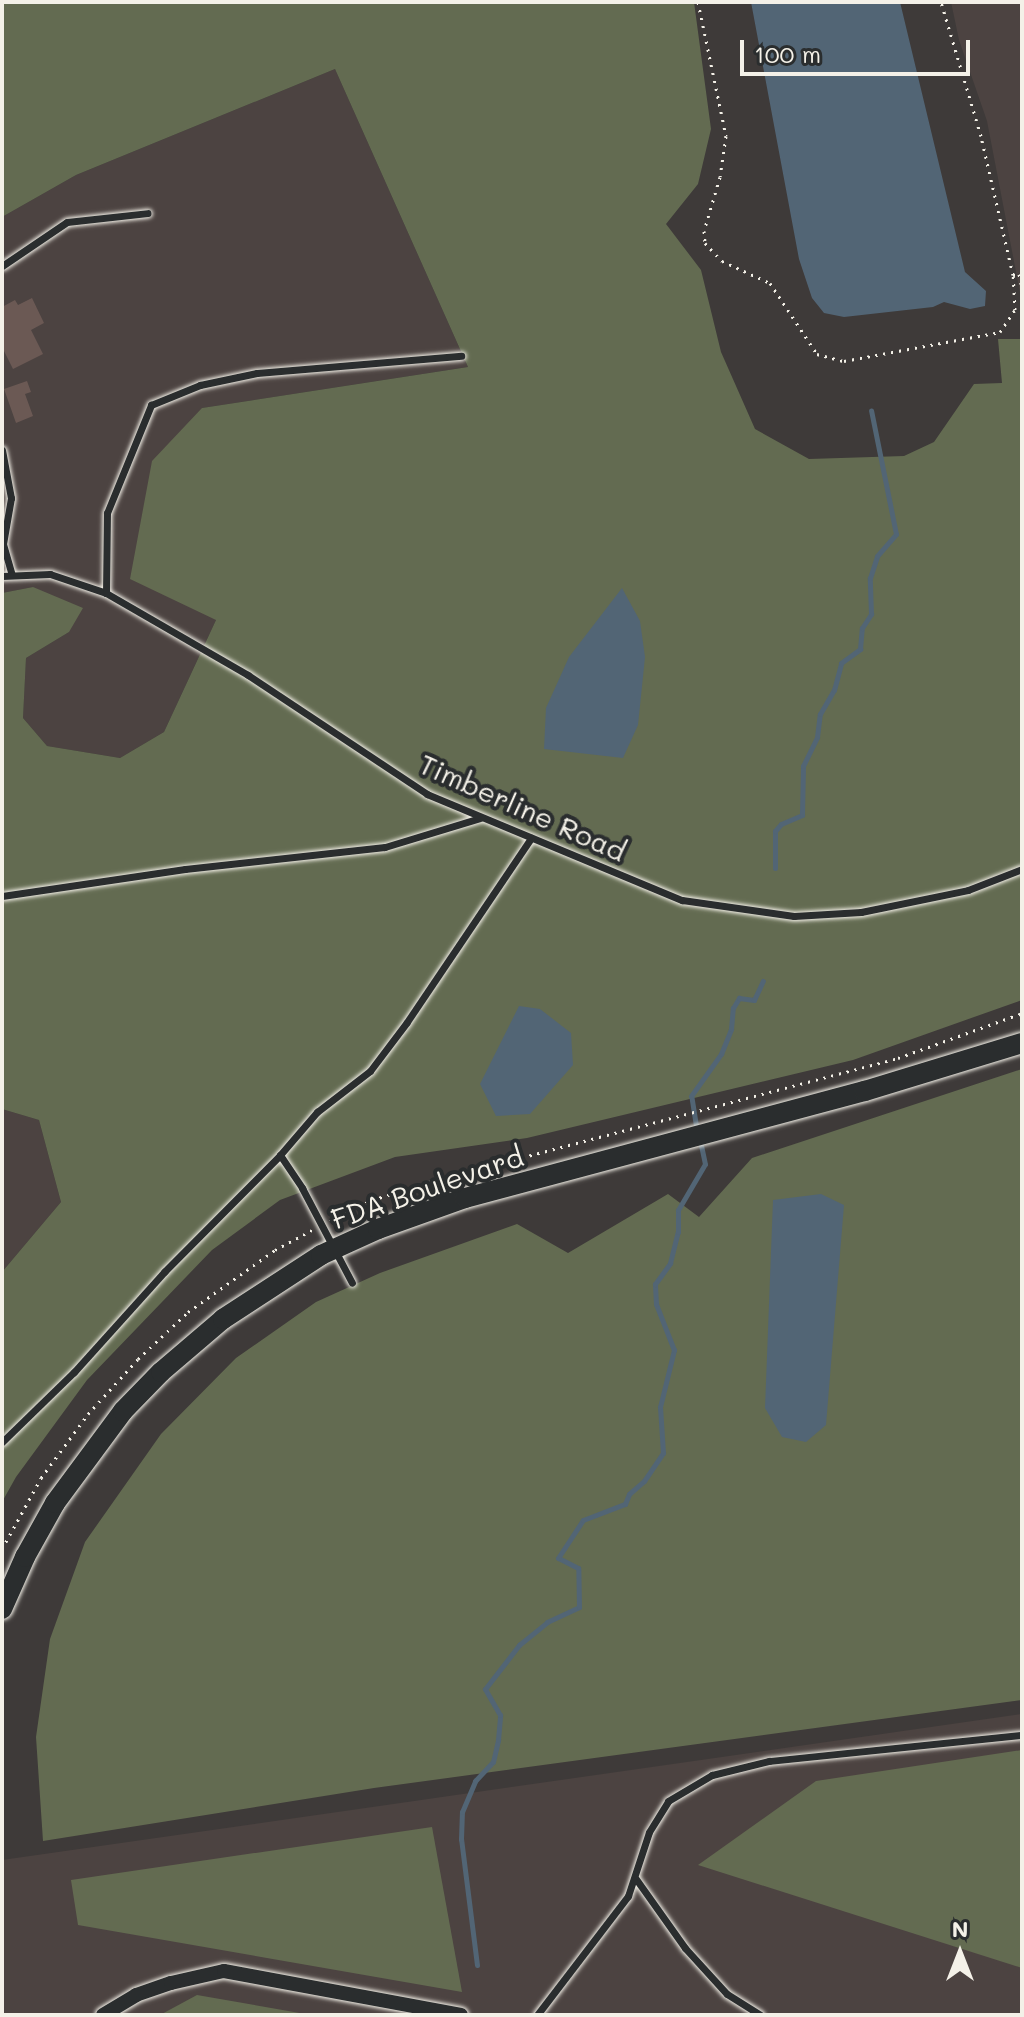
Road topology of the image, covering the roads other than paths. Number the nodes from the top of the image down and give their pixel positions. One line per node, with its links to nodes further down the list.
1 (148, 213): 2 (lane)
2 (2, 266)
3 (461, 356): 8 (lane)
4 (2, 450): 5 (lane)
5 (2, 544): 6 (lane)
6 (12, 575): 7 (lane); 8 (lane, Timberline Road)
7 (2, 576)
8 (106, 593): 9 (lane, Timberline Road)
9 (481, 817): 10 (lane, Timberline Road); 12 (lane)
10 (531, 838): 11 (lane, Timberline Road); 14 (lane)
11 (1022, 869)
12 (2, 896)
13 (1022, 1043): 15 (street, FDA Boulevard)
14 (280, 1155): 15 (lane); 17 (lane)
15 (334, 1249): 16 (lane); 18 (street, FDA Boulevard)
16 (352, 1283)
17 (2, 1442)
18 (2, 1609)
19 (1022, 1735): 20 (lane)
20 (636, 1879): 23 (lane); 24 (lane)
21 (103, 2015): 22 (street)
22 (461, 2015)
23 (537, 2015)
24 (760, 2015)

